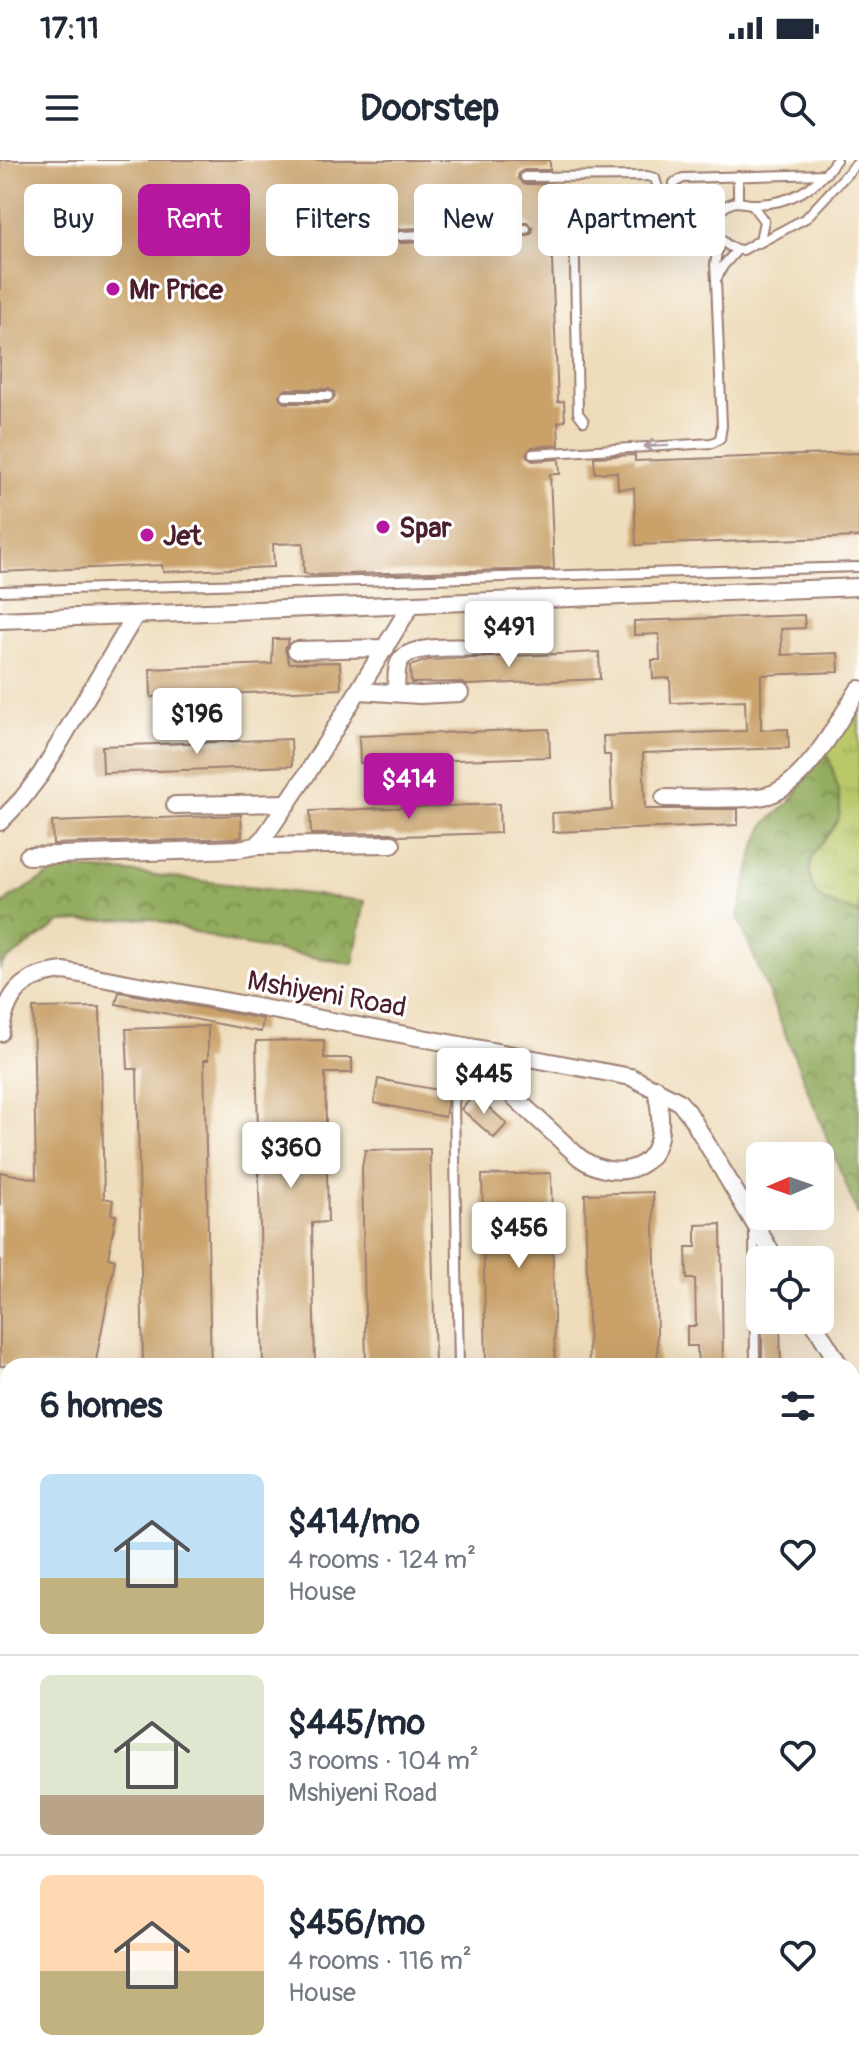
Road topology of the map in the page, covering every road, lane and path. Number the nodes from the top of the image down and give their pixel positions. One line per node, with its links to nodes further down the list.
1 (836, 160): 3 (lane)
2 (859, 161): 16 (lane)
3 (826, 174): 4 (lane); 9 (lane)
4 (738, 176): 7 (lane); 8 (lane)
5 (525, 177): 6 (lane)
6 (658, 184)
7 (675, 184)
8 (738, 201): 9 (lane); 10 (lane)
9 (752, 205): 16 (lane)
10 (726, 206)
11 (522, 229): 12 (lane)
12 (526, 229)
13 (414, 235): 14 (lane)
14 (401, 236)
15 (725, 245): 17 (lane)
16 (755, 245): 17 (lane)
17 (737, 250): 20 (lane)
18 (575, 256): 23 (lane)
19 (716, 256): 20 (lane)
20 (716, 280): 24 (lane, one-way to 24)
21 (286, 396): 22 (lane)
22 (328, 396)
23 (584, 421)
24 (533, 454)
25 (859, 567): 27 (lane)
26 (859, 587): 28 (street)
27 (0, 591)
28 (411, 605): 29 (street); 33 (street)
29 (135, 616): 31 (street); 43 (street)
30 (0, 620): 31 (street)
31 (26, 620): 32 (street)
32 (0, 630)
33 (386, 648): 35 (street); 37 (street)
34 (486, 648): 38 (street)
35 (296, 650)
36 (859, 689): 40 (street)
37 (360, 691): 38 (street); 41 (street)
38 (396, 693): 39 (street)
39 (460, 693)
40 (664, 798)
41 (288, 803): 42 (street); 45 (street)
42 (175, 805)
43 (0, 822)
44 (392, 844): 45 (street)
45 (256, 846): 46 (street)
46 (28, 856)
47 (0, 1033): 48 (street, Mshiyeni Road)
48 (460, 1046): 49 (street, Mshiyeni Road); 49 (street); 53 (lane)
49 (656, 1088): 50 (street, Mshiyeni Road)
50 (746, 1209)
51 (754, 1230): 54 (lane)
52 (821, 1334): 55 (street)
53 (459, 1358)
54 (755, 1358)
55 (835, 1358)

